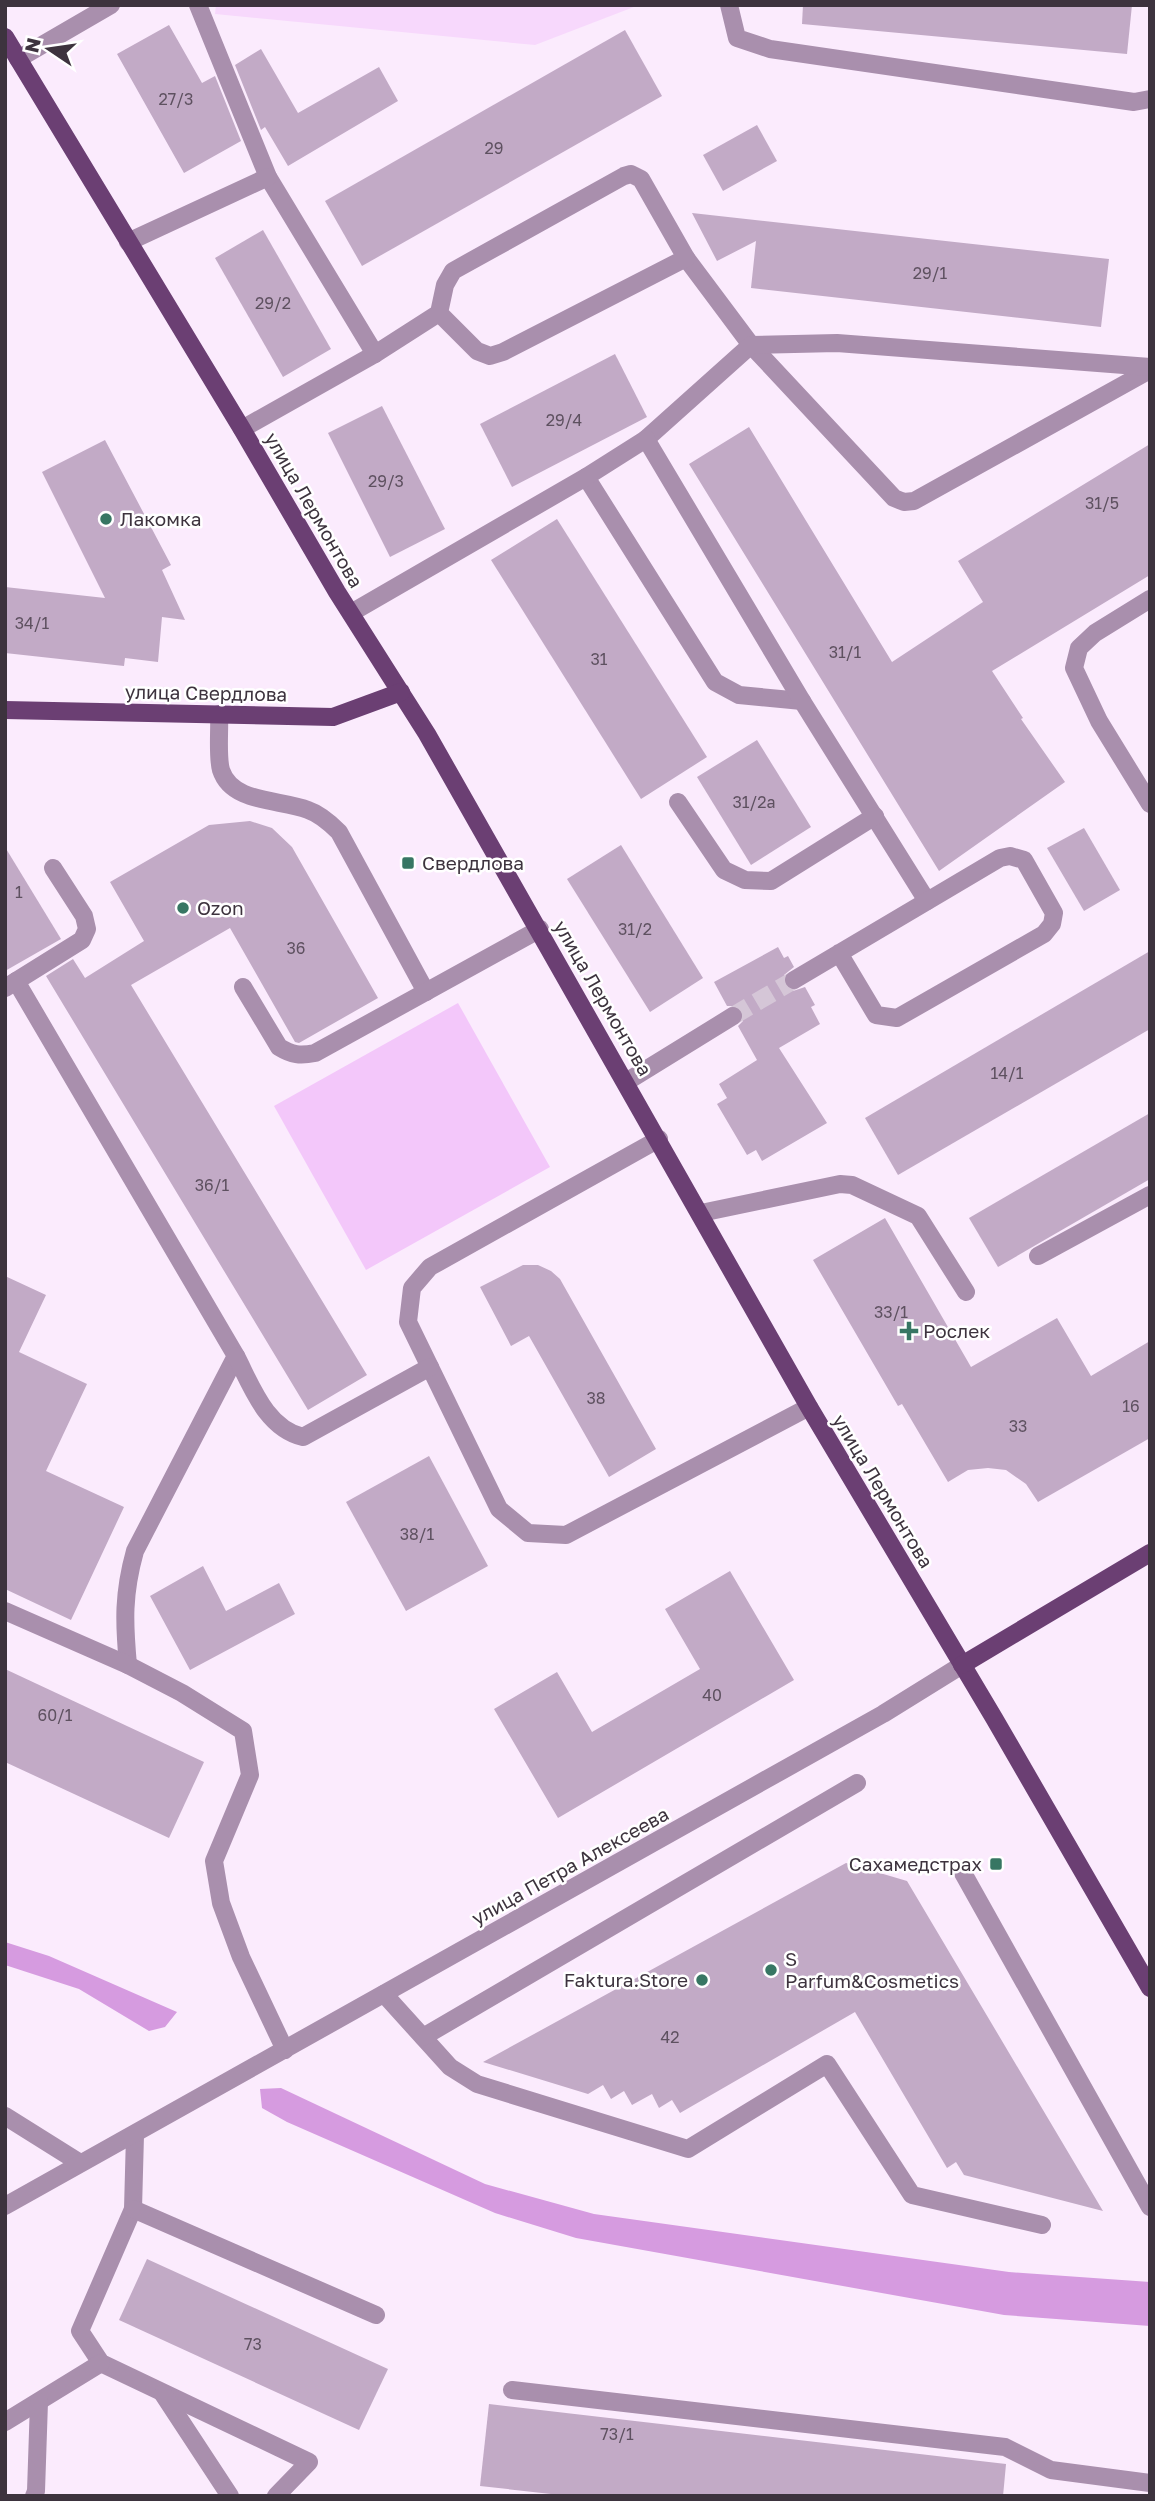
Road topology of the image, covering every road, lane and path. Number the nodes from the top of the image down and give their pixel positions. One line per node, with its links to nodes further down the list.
1 (111, 5): 5 (street)
2 (198, 5): 7 (street)
3 (729, 5): 6 (street)
4 (5, 37): 5 (main road, улица Лермонтова)
5 (18, 59): 8 (main road, улица Лермонтова)
6 (1150, 99)
7 (268, 177): 8 (street); 12 (street)
8 (128, 242): 14 (main road, улица Лермонтова)
9 (686, 258): 10 (street); 10 (street); 11 (street)
10 (439, 313): 12 (street)
11 (751, 345): 13 (street); 13 (street); 15 (street)
12 (375, 354): 14 (street)
13 (1150, 368)
14 (242, 429): 18 (main road, улица Лермонтова)
15 (646, 439): 16 (street); 20 (street)
16 (586, 477): 18 (street); 20 (street)
17 (1150, 599): 24 (street)
18 (351, 613): 19 (main road, улица Лермонтова)
19 (401, 692): 22 (main road, улица Свердлова); 28 (main road, улица Лермонтова)
20 (802, 701): 25 (street)
21 (5, 710): 22 (main road, улица Свердлова)
22 (219, 715): 33 (street)
23 (678, 802): 25 (street)
24 (1150, 804)
25 (875, 816): 27 (street)
26 (53, 868): 31 (street)
27 (927, 901): 29 (street); 29 (street)
28 (540, 929): 33 (street); 35 (main road, улица Лермонтова)
29 (839, 953): 30 (street)
30 (794, 980)
31 (11, 985): 41 (street)
32 (243, 987): 33 (street)
33 (426, 992)
34 (733, 1016): 35 (street)
35 (626, 1082): 36 (main road, улица Лермонтова)
36 (659, 1139): 38 (main road, улица Лермонтова); 42 (street)
37 (1150, 1195): 39 (street)
38 (701, 1213): 40 (street); 43 (main road, улица Лермонтова)
39 (1038, 1256)
40 (966, 1292)
41 (236, 1356): 42 (street); 46 (street)
42 (430, 1367): 43 (street)
43 (809, 1407): 47 (main road, улица Лермонтова)
44 (1150, 1553): 47 (main road, улица Петра Алексеева)
45 (5, 1611): 46 (street)
46 (128, 1665): 53 (street)
47 (962, 1665): 50 (main road, улица Лермонтова); 51 (street, улица Петра Алексеева)
48 (857, 1783): 52 (street)
49 (963, 1873): 58 (street)
50 (1150, 1988)
51 (384, 1994): 52 (street); 53 (street, улица Петра Алексеева)
52 (424, 2037): 60 (street)
53 (285, 2050): 55 (street, улица Петра Алексеева)
54 (5, 2116): 56 (street)
55 (135, 2135): 56 (street, улица Петра Алексеева); 59 (street)
56 (80, 2163): 57 (street, улица Петра Алексеева)
57 (5, 2206)
58 (1150, 2207)
59 (133, 2209): 61 (street); 62 (street)
60 (1042, 2225)
61 (376, 2315)
62 (101, 2363): 64 (street); 65 (street)
63 (512, 2390): 67 (street)
64 (161, 2392): 69 (street); 70 (street)
65 (38, 2402): 66 (street); 68 (street)
66 (5, 2422)
67 (1150, 2483)
68 (34, 2496)
69 (230, 2496)
70 (276, 2496)

